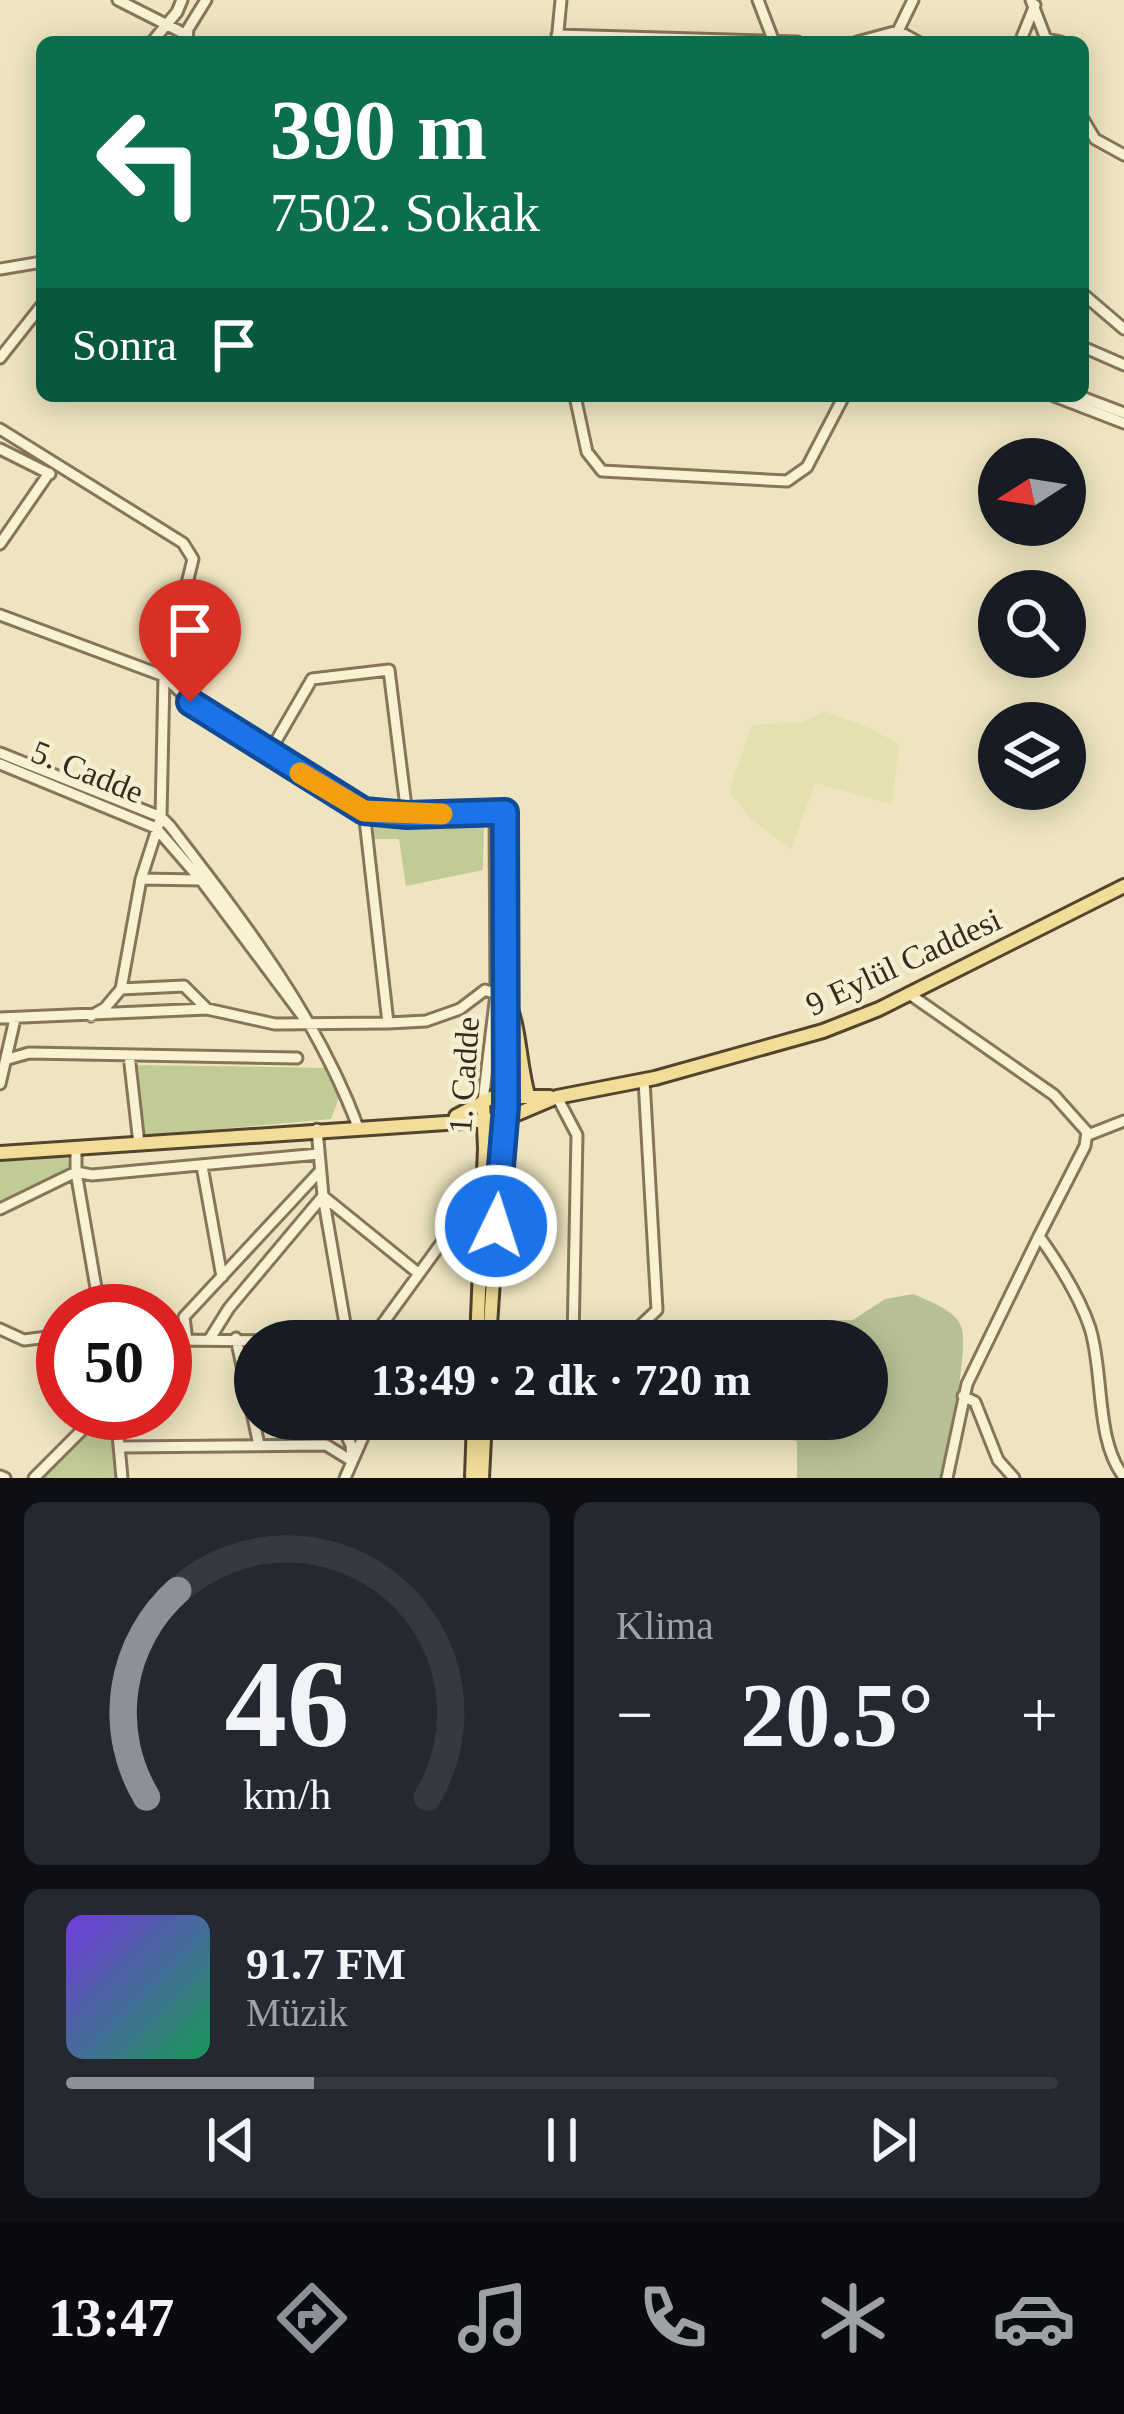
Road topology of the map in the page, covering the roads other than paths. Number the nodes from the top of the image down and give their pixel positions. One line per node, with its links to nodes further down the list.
1 (118, 0): 9 (street)
2 (182, 0): 9 (street)
3 (206, 0): 9 (street)
4 (561, 0): 10 (street)
5 (758, 0): 11 (street)
6 (914, 0): 8 (street)
7 (1033, 2): 14 (street); 15 (street)
8 (898, 31): 12 (street); 13 (street)
9 (178, 33)
10 (557, 36)
11 (772, 36)
12 (879, 36)
13 (907, 36)
14 (1022, 36)
15 (1045, 36)
16 (1089, 129): 17 (street)
17 (1124, 155)
18 (36, 263): 19 (street)
19 (0, 269)
20 (1089, 299): 22 (street)
21 (36, 313): 24 (street)
22 (1124, 329)
23 (1089, 350): 25 (street)
24 (0, 358)
25 (1124, 365)
26 (1089, 400): 30 (street)
27 (576, 402): 28 (street)
28 (841, 402)
29 (1070, 402): 31 (street)
30 (1124, 412)
31 (1124, 423)
32 (0, 429): 34 (street)
33 (0, 449): 35 (street)
34 (65, 467): 35 (street); 38 (street)
35 (49, 473): 36 (street)
36 (0, 544)
37 (0, 615): 38 (street)
38 (164, 676): 40 (street); 44 (street)
39 (0, 753): 44 (street)
40 (269, 753): 42 (street); 43 (street)
41 (0, 764): 44 (street, 5. Cadde)
42 (364, 811): 43 (street); 56 (street)
43 (407, 815): 50 (street, 1. Cadde)
44 (158, 823): 45 (street); 46 (street); 55 (street)
45 (140, 879): 46 (street); 48 (street)
46 (201, 880): 55 (street)
47 (1124, 886): 49 (main road, 9 Eylül Caddesi)
48 (122, 989): 51 (street); 52 (street)
49 (908, 993): 60 (main road, 9 Eylül Caddesi); 72 (street)
50 (501, 995): 56 (street); 62 (main road); 63 (street, 1. Cadde); 65 (street, 1. Cadde)
51 (207, 1009): 52 (street); 55 (street)
52 (92, 1016): 54 (street)
53 (0, 1018): 54 (street)
54 (15, 1019): 58 (street)
55 (308, 1022): 56 (street); 70 (street)
56 (388, 1024)
57 (129, 1054): 58 (street); 59 (street); 73 (street)
58 (8, 1058): 61 (street)
59 (297, 1058)
60 (644, 1080): 64 (main road, 9 Eylül Caddesi); 93 (street)
61 (0, 1084)
62 (528, 1095): 63 (main road, 9 Eylül Caddesi); 64 (main road, 9 Eylül Caddesi)
63 (505, 1097): 65 (main road, 9 Eylül Caddesi); 66 (main road, 1. Cadde)
64 (557, 1097): 66 (main road, 9 Eylül Caddesi); 92 (street)
65 (483, 1102): 68 (main road, 9 Eylül Caddesi); 69 (main road, 1. Cadde)
66 (505, 1119): 69 (main road, 9 Eylül Caddesi); 91 (main road, 1. Cadde)
67 (1124, 1120): 72 (street)
68 (441, 1121): 69 (main road, 9 Eylül Caddesi); 70 (main road, 9 Eylül Caddesi)
69 (482, 1122): 80 (main road, 1. Cadde)
70 (358, 1126): 71 (main road, 9 Eylül Caddesi)
71 (317, 1129): 73 (main road, 9 Eylül Caddesi); 76 (street)
72 (1088, 1136): 83 (street)
73 (139, 1144): 74 (main road, 9 Eylül Caddesi)
74 (76, 1149): 75 (main road, 9 Eylül Caddesi); 79 (street)
75 (0, 1153)
76 (319, 1154): 77 (street); 78 (street)
77 (202, 1166): 79 (street); 85 (street)
78 (320, 1171): 81 (street); 85 (street)
79 (76, 1172): 82 (street); 86 (street)
80 (483, 1194): 84 (street); 90 (main road, 1. Cadde)
81 (323, 1196): 84 (street); 88 (street); 97 (street)
82 (0, 1209)
83 (1039, 1236): 99 (street); 112 (street)
84 (418, 1273): 89 (street)
85 (222, 1277): 87 (street)
86 (95, 1284)
87 (192, 1309)
88 (344, 1320)
89 (385, 1320)
90 (478, 1320)
91 (491, 1320)
92 (574, 1320)
93 (646, 1320)
94 (0, 1329): 96 (street)
95 (234, 1338): 97 (street)
96 (36, 1339)
97 (208, 1340): 98 (street)
98 (192, 1341)
99 (963, 1396): 109 (street); 110 (street)
100 (72, 1440): 113 (street)
101 (120, 1440): 108 (street)
102 (258, 1440): 107 (street)
103 (349, 1440): 111 (street)
104 (362, 1440): 111 (street)
105 (473, 1440): 116 (main road)
106 (484, 1440): 117 (main road)
107 (259, 1445): 108 (street); 111 (street)
108 (121, 1447): 114 (street)
109 (954, 1448): 118 (street); 119 (street)
110 (998, 1460): 120 (street); 121 (street)
111 (352, 1461): 115 (street)
112 (1124, 1477)
113 (34, 1478)
114 (122, 1478)
115 (344, 1478)
116 (472, 1478)
117 (482, 1478)
118 (947, 1478)
119 (957, 1478)
120 (1004, 1478)
121 (1013, 1478)

